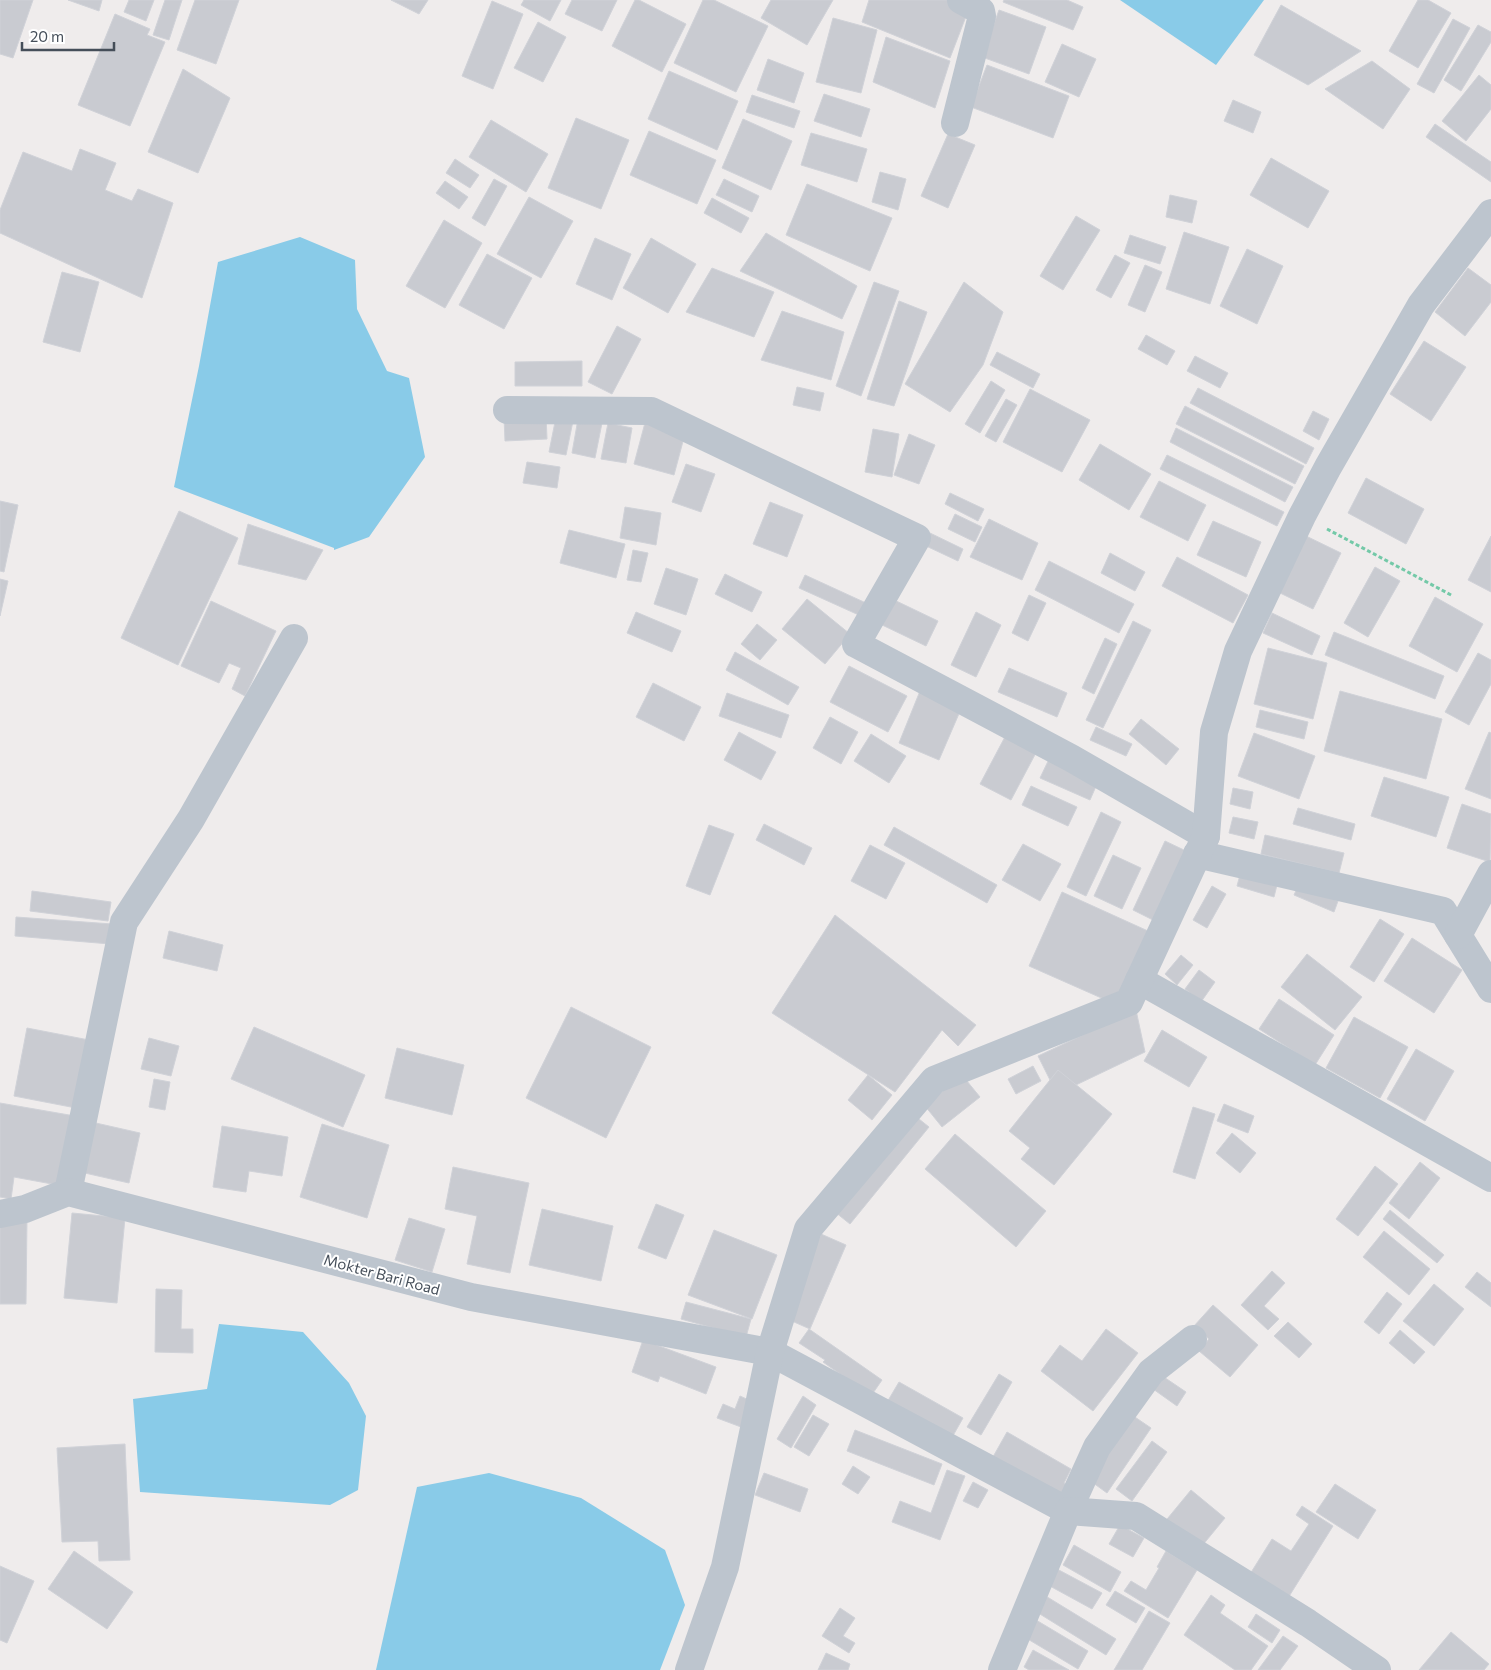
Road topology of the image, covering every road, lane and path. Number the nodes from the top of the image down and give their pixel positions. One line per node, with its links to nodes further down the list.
1 (961, 0): 2 (street)
2 (955, 123)
3 (1491, 213): 5 (street)
4 (507, 410): 8 (street)
5 (1302, 516): 6 (path); 8 (street)
6 (1453, 596)
7 (294, 638): 14 (street)
8 (1201, 845): 10 (street); 11 (street)
9 (1491, 874): 10 (street)
10 (1458, 935): 12 (street)
11 (1139, 980): 13 (street); 17 (street)
12 (1491, 989)
13 (1491, 1178)
14 (68, 1192): 15 (street); 17 (street, Mokter Bari Road)
15 (0, 1214)
16 (1193, 1339): 18 (street)
17 (770, 1352): 18 (street, Mokter Bari Road); 19 (street)
18 (1068, 1510): 20 (street); 21 (street)
19 (689, 1670)
20 (1002, 1670)
21 (1377, 1670)

